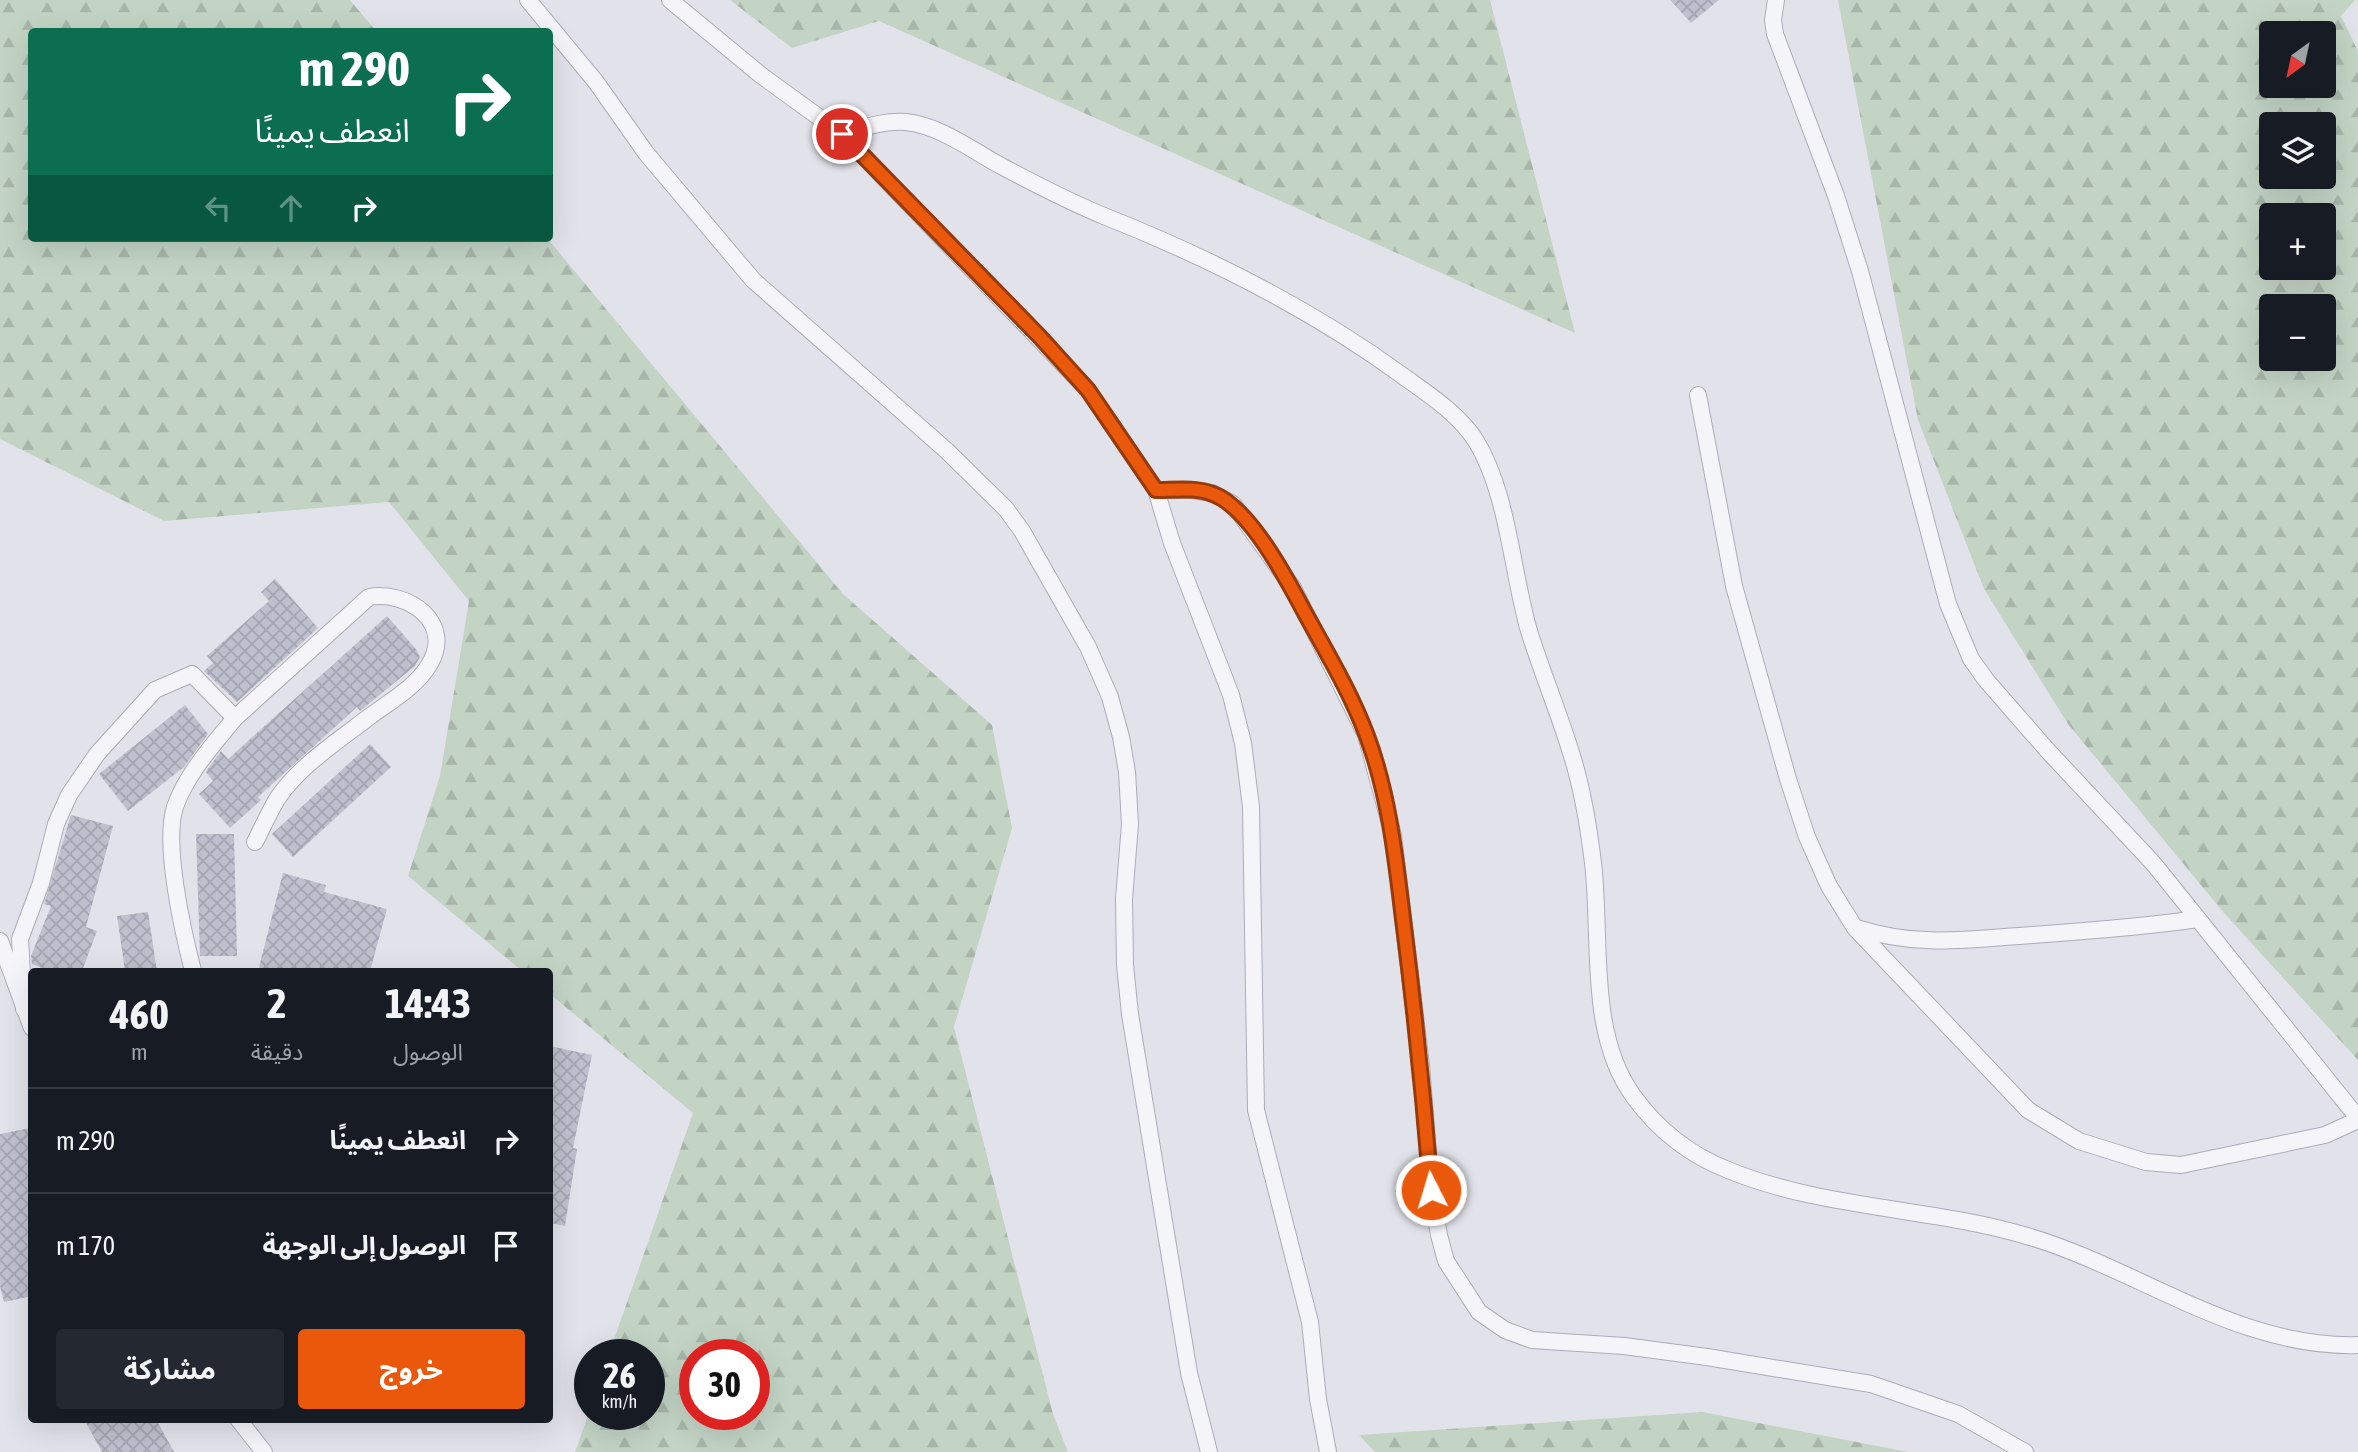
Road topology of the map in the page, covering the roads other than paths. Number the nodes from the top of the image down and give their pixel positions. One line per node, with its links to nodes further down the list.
1 (528, 0): 4 (street)
2 (670, 0): 6 (street)
3 (1776, 0): 11 (street)
4 (551, 28)
5 (553, 30): 21 (street)
6 (842, 134): 8 (street); 18 (street)
7 (1698, 395): 12 (street)
8 (1156, 490): 22 (street); 23 (street)
9 (235, 718): 10 (street); 14 (street); 15 (street)
10 (255, 842)
11 (2198, 919): 12 (street); 17 (street)
12 (1855, 928): 17 (street)
13 (0, 941): 15 (street)
14 (192, 968)
15 (24, 1009): 16 (street)
16 (28, 1018)
17 (2358, 1119)
18 (2358, 1345)
19 (241, 1423): 20 (street)
20 (260, 1449)
21 (1209, 1452)
22 (1328, 1452)
23 (2025, 1452)

